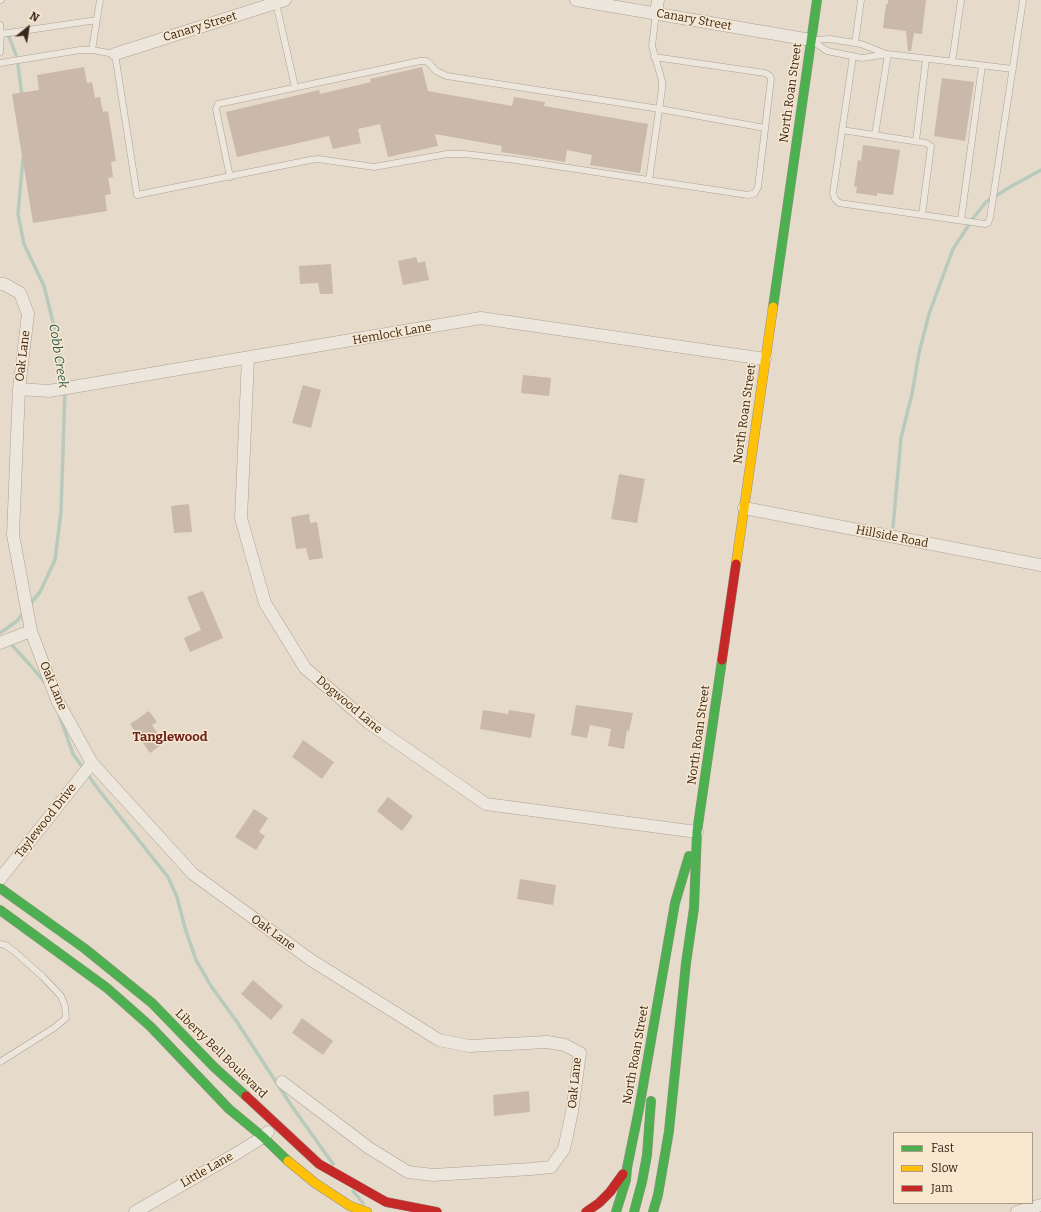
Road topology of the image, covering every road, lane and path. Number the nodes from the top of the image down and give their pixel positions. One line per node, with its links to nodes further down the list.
1 (100, 0): 10 (lane)
2 (576, 0): 9 (street, Canary Street)
3 (658, 0): 9 (street)
4 (817, 0): 13 (main road, North Roan Street)
5 (861, 0): 14 (lane)
6 (960, 0): 22 (lane)
7 (1023, 0): 25 (lane)
8 (281, 2): 17 (street, Canary Street); 26 (lane)
9 (656, 13): 13 (street, Canary Street); 20 (lane)
10 (97, 20): 12 (lane); 15 (lane)
11 (0, 25): 12 (lane)
12 (1, 34): 16 (lane)
13 (811, 40): 14 (lane); 19 (lane); 38 (main road, North Roan Street)
14 (855, 43): 18 (lane)
15 (92, 50): 17 (lane); 23 (lane)
16 (0, 52)
17 (115, 54): 32 (lane)
18 (888, 54): 19 (lane); 21 (lane); 30 (lane)
19 (853, 56): 29 (lane)
20 (654, 57): 27 (lane); 28 (lane)
21 (926, 59): 22 (lane); 31 (lane)
22 (952, 62): 24 (lane)
23 (0, 63)
24 (982, 66): 25 (lane); 35 (lane)
25 (1013, 69): 35 (lane)
26 (296, 87): 27 (lane); 32 (lane)
27 (660, 109): 28 (lane); 33 (lane)
28 (765, 128): 33 (lane)
29 (842, 130): 30 (lane); 34 (lane)
30 (875, 135): 31 (lane)
31 (916, 141): 34 (lane)
32 (230, 176): 33 (lane)
33 (649, 180)
34 (922, 215): 35 (lane)
35 (961, 220)
36 (0, 284): 39 (street, Oak Lane)
37 (248, 358): 38 (street, Hemlock Lane); 39 (street, Hemlock Lane); 45 (street, Dogwood Lane)
38 (766, 359): 40 (main road, North Roan Street)
39 (19, 389): 42 (street, Oak Lane)
40 (744, 508): 41 (street, Hillside Road); 45 (main road, North Roan Street)
41 (1041, 565)
42 (31, 631): 43 (street); 44 (street, Oak Lane)
43 (0, 643)
44 (92, 763): 46 (street, Taylewood Drive); 54 (street, Oak Lane)
45 (697, 832): 53 (main road, North Roan Street); 58 (main road, North Roan Street)
46 (0, 879)
47 (0, 888): 50 (main road, Liberty Bell Boulevard)
48 (0, 910): 51 (main road)
49 (0, 944): 52 (lane)
50 (168, 1019): 51 (street); 55 (main road, Liberty Bell Boulevard)
51 (154, 1030): 56 (main road)
52 (0, 1062)
53 (646, 1066): 57 (main road, North Roan Street); 65 (main road)
54 (282, 1082)
55 (276, 1124): 56 (street, Little Lane); 62 (main road, Liberty Bell Boulevard)
56 (263, 1137): 60 (street, Little Lane); 61 (main road)
57 (627, 1168): 63 (main road); 64 (main road, North Roan Street)
58 (658, 1195): 66 (main road, North Roan Street); 67 (main road)
59 (1041, 1204): 68 (street)
60 (136, 1212)
61 (366, 1212)
62 (437, 1212)
63 (586, 1212)
64 (616, 1212)
65 (634, 1212)
66 (653, 1212)
67 (659, 1212)
68 (1017, 1212)

